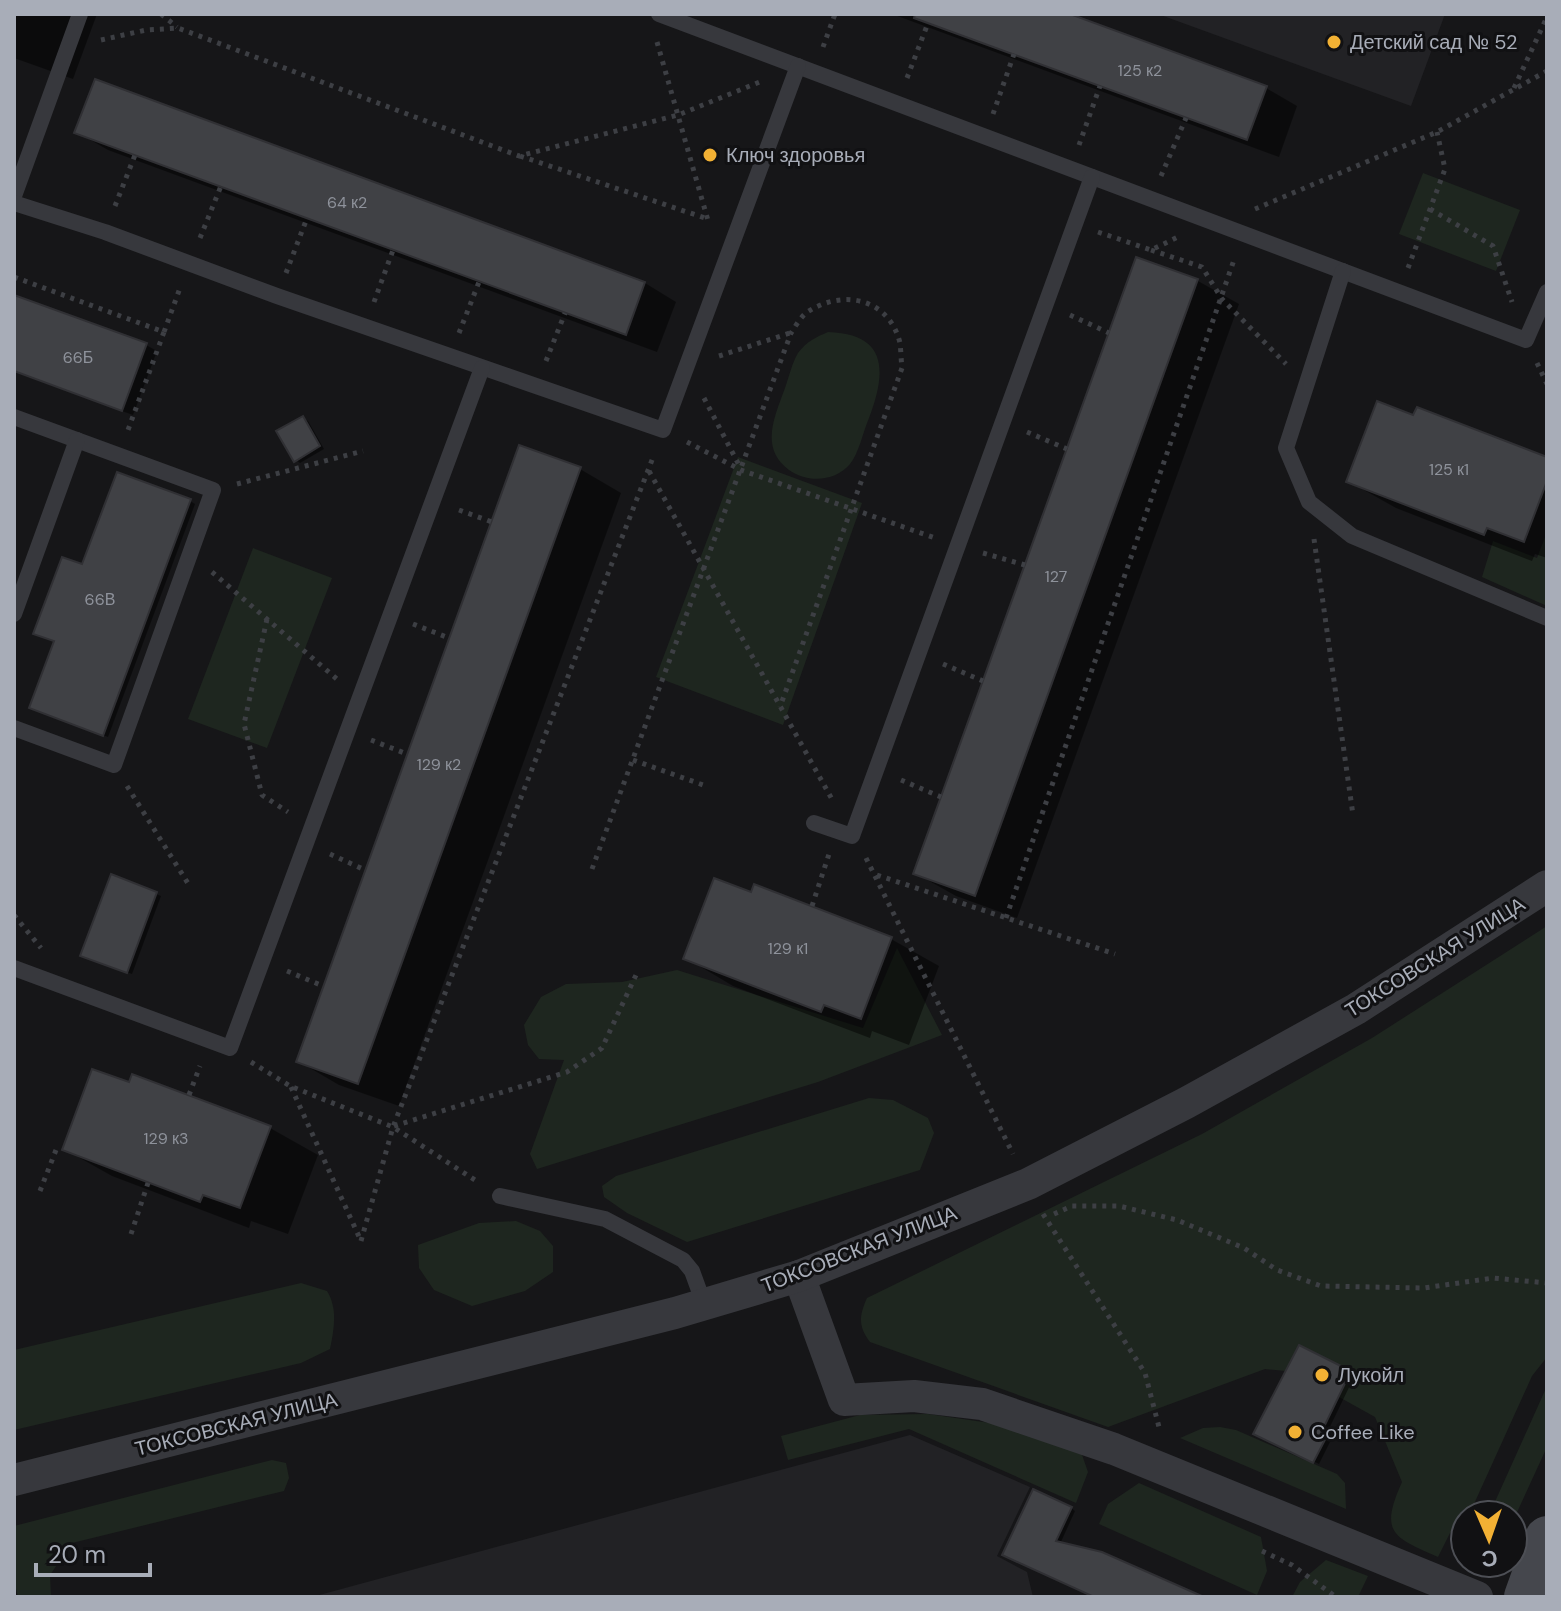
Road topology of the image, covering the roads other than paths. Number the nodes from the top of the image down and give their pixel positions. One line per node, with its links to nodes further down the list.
1 (80, 14): 5 (lane)
2 (656, 21): 3 (lane)
3 (798, 66): 4 (lane); 9 (lane)
4 (1092, 177): 7 (lane); 16 (lane)
5 (14, 196)
6 (14, 203): 9 (lane)
7 (1343, 271): 8 (lane); 14 (lane)
8 (1547, 292)
9 (482, 368): 18 (lane)
10 (14, 417): 11 (lane)
11 (77, 440): 12 (lane); 15 (lane)
12 (20, 577): 13 (lane)
13 (14, 614)
14 (1547, 618)
15 (14, 728)
16 (814, 823)
17 (1547, 886): 20 (street, ТОКСОВСКАЯ УЛИЦА)
18 (14, 968)
19 (500, 1196): 21 (lane)
20 (799, 1276): 21 (street, ТОКСОВСКАЯ УЛИЦА); 24 (street)
21 (704, 1304): 22 (street, ТОКСОВСКАЯ УЛИЦА)
22 (14, 1480)
23 (1547, 1538): 25 (main road)
24 (1477, 1597)
25 (1526, 1597)

